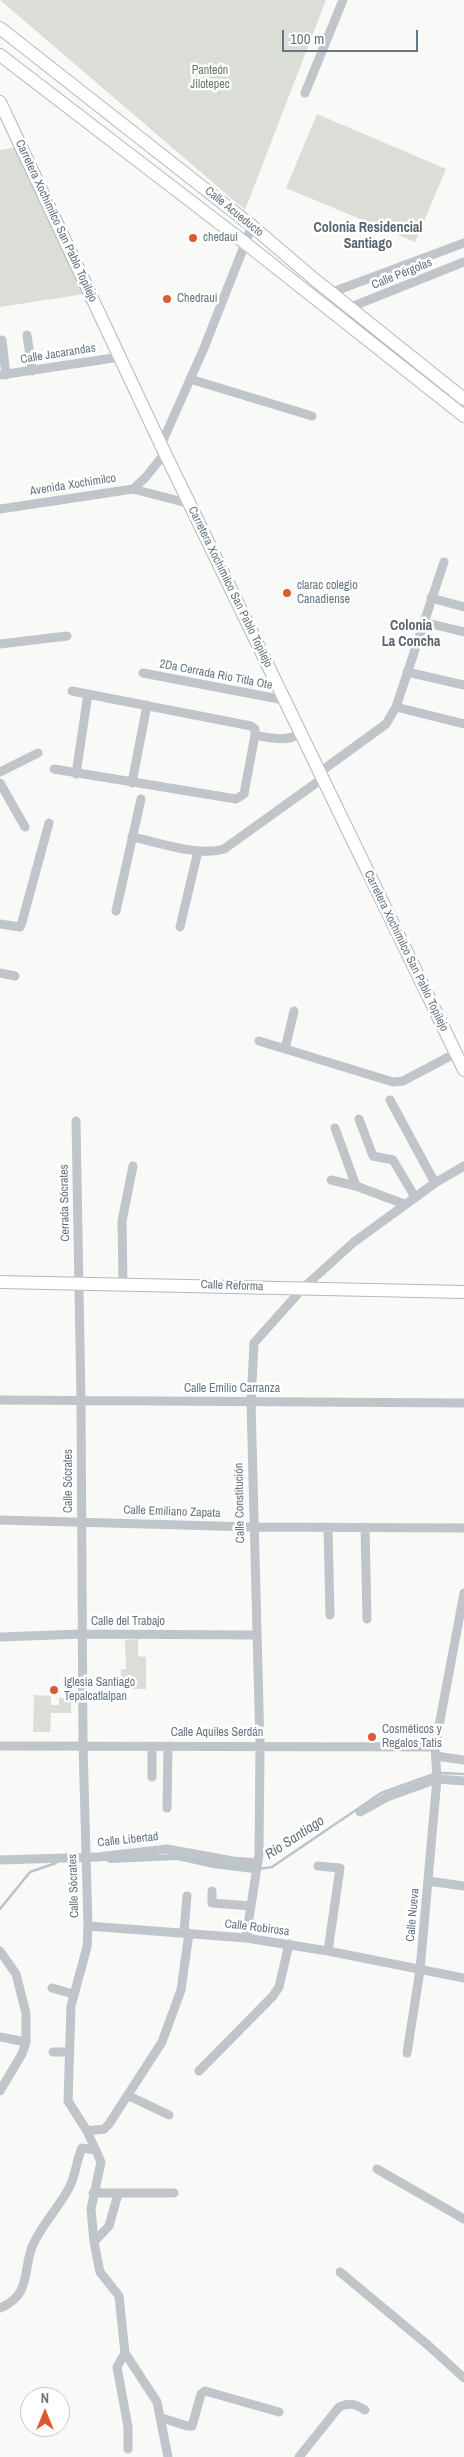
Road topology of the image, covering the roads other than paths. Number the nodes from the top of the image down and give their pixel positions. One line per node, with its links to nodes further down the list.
1 (343, 0): 4 (street)
2 (0, 28): 6 (street, Calle Acueducto)
3 (0, 55): 7 (street, Calle Acueducto)
4 (305, 93)
5 (0, 102): 15 (street, Carretera Xochimilco San Pablo Topilejo)
6 (252, 226): 7 (street, Avenida Xochimilco); 10 (street, Calle Acueducto)
7 (245, 243): 12 (street, Calle Acueducto); 18 (street, Avenida Xochimilco)
8 (463, 246): 10 (street, Calle Pérgolas)
9 (464, 262): 11 (street, Calle Pérgolas)
10 (330, 293): 11 (street, Calle Acueducto)
11 (348, 307): 12 (street, Calle Pérgolas); 19 (street, Calle Acueducto)
12 (336, 315): 21 (street, Calle Acueducto)
13 (27, 334): 16 (street)
14 (2, 340): 17 (street)
15 (120, 357): 16 (street, Calle Jacarandas); 22 (street, Carretera Xochimilco San Pablo Topilejo)
16 (32, 371): 17 (street, Calle Jacarandas)
17 (3, 375)
18 (190, 379): 20 (street); 22 (street, Avenida Xochimilco)
19 (464, 399)
20 (312, 416)
21 (464, 416)
22 (163, 449): 23 (street, Avenida Xochimilco); 24 (street, Carretera Xochimilco San Pablo Topilejo)
23 (133, 489): 24 (street); 25 (street, Avenida Xochimilco)
24 (191, 504): 38 (street, Carretera Xochimilco San Pablo Topilejo)
25 (0, 509)
26 (444, 562): 27 (street)
27 (431, 598): 28 (street); 29 (street)
28 (464, 607)
29 (423, 622): 30 (street); 33 (street)
30 (464, 632)
31 (67, 636): 32 (street)
32 (0, 644)
33 (407, 672): 35 (street); 40 (street)
34 (143, 673): 38 (street, 2Da Cerrada Rio Titla Ote)
35 (464, 685)
36 (72, 691): 37 (street)
37 (88, 694): 39 (street); 47 (street)
38 (284, 700): 42 (street, Carretera Xochimilco San Pablo Topilejo)
39 (147, 705): 43 (street); 50 (street)
40 (396, 707): 41 (street); 48 (street)
41 (464, 724)
42 (300, 734): 43 (street); 48 (street, Carretera Xochimilco San Pablo Topilejo)
43 (255, 735): 50 (street)
44 (38, 754): 46 (street)
45 (54, 769): 47 (street)
46 (0, 772)
47 (76, 774): 50 (street)
48 (321, 775): 55 (street); 64 (street, Carretera Xochimilco San Pablo Topilejo)
49 (0, 782): 53 (street)
50 (132, 783)
51 (141, 800): 54 (street)
52 (49, 823): 57 (street)
53 (25, 827)
54 (132, 837): 55 (street); 56 (street)
55 (198, 851): 58 (street)
56 (116, 911)
57 (0, 924)
58 (180, 927)
59 (0, 973): 60 (street)
60 (15, 976)
61 (294, 1011): 63 (street)
62 (259, 1041): 63 (street)
63 (284, 1049): 64 (street)
64 (456, 1053): 65 (street, Carretera Xochimilco San Pablo Topilejo)
65 (464, 1070)
66 (390, 1100): 73 (street)
67 (359, 1119): 75 (street)
68 (76, 1121): 79 (street, Cerrada Sócrates)
69 (335, 1128): 74 (street)
70 (133, 1166): 78 (street)
71 (464, 1166): 73 (street, Calle Constitución)
72 (331, 1180): 74 (street)
73 (435, 1183): 75 (street, Calle Constitución)
74 (356, 1186): 76 (street)
75 (415, 1197): 76 (street, Calle Constitución)
76 (404, 1204): 80 (street, Calle Constitución)
77 (0, 1282): 79 (street, Calle Reforma)
78 (123, 1283): 79 (street, Calle Reforma); 80 (street, Calle Reforma)
79 (80, 1284): 83 (street, Calle Sócrates)
80 (303, 1288): 81 (street, Calle Reforma); 84 (street, Calle Constitución)
81 (464, 1292)
82 (0, 1400): 83 (street, Calle Emilio Carranza)
83 (81, 1401): 84 (street, Calle Emilio Carranza); 87 (street, Calle Sócrates)
84 (251, 1402): 85 (street, Calle Emilio Carranza); 88 (street, Calle Constitución)
85 (464, 1403)
86 (0, 1520): 87 (street, Calle Emiliano Zapata)
87 (81, 1521): 88 (street, Calle Emiliano Zapata); 95 (street, Calle Sócrates)
88 (253, 1526): 89 (street, Calle Emiliano Zapata); 96 (street, Calle Constitución)
89 (328, 1526): 90 (street, Calle Emiliano Zapata); 93 (street)
90 (366, 1527): 91 (street, Calle Emiliano Zapata); 94 (street)
91 (464, 1528)
92 (464, 1594): 103 (street, Calle Nueva)
93 (330, 1614)
94 (367, 1619)
95 (82, 1634): 96 (street, Calle del Trabajo); 97 (street, Calle del Trabajo); 99 (street, Calle Sócrates)
96 (256, 1635): 102 (street, Calle Constitución)
97 (0, 1637)
98 (0, 1746): 99 (street, Calle Aquiles Serdán)
99 (84, 1746): 100 (street, Calle Aquiles Serdán); 110 (street, Calle Sócrates)
100 (152, 1746): 101 (street, Calle Aquiles Serdán); 105 (street)
101 (168, 1746): 102 (street, Calle Aquiles Serdán); 108 (street)
102 (260, 1746): 103 (street, Calle Aquiles Serdán); 112 (street, Calle Constitución)
103 (436, 1756): 104 (street, Calle Aquiles Serdán); 106 (street, Calle Nueva)
104 (464, 1760)
105 (152, 1777)
106 (437, 1778): 107 (street); 109 (street); 114 (street, Calle Nueva)
107 (464, 1781)
108 (167, 1808)
109 (360, 1812)
110 (85, 1856): 111 (street, Calle Libertad); 112 (street, Calle Libertad); 119 (street, Calle Sócrates)
111 (0, 1860)
112 (258, 1863): 118 (street, Calle Constitución)
113 (318, 1866): 124 (street)
114 (428, 1881): 115 (street); 125 (street, Calle Nueva)
115 (464, 1886)
116 (212, 1891): 118 (street)
117 (187, 1896): 120 (street)
118 (251, 1906): 121 (street, Calle Constitución)
119 (88, 1926): 120 (street, Calle Robirosa); 128 (street, Calle Sócrates)
120 (186, 1933): 121 (street, Calle Robirosa); 136 (street)
121 (246, 1938): 122 (street, Calle Robirosa)
122 (289, 1944): 124 (street, Calle Robirosa); 134 (street)
123 (0, 1951): 130 (street)
124 (328, 1951): 125 (street, Calle Robirosa)
125 (420, 1970): 126 (street, Calle Robirosa); 133 (street, Calle Nueva)
126 (464, 1978)
127 (52, 1988): 128 (street)
128 (73, 1994): 132 (street, Calle Sócrates)
129 (0, 2037): 130 (street)
130 (26, 2042): 135 (street)
131 (53, 2052): 132 (street)
132 (70, 2052): 138 (street, Calle Sócrates)
133 (407, 2053)
134 (199, 2071)
135 (0, 2091)
136 (129, 2096): 137 (street); 138 (street)
137 (169, 2115)
138 (87, 2131): 139 (street, Calle Sócrates)
139 (96, 2150): 141 (street, Calle Sócrates); 147 (street)
140 (377, 2169): 144 (street)
141 (94, 2193): 143 (street); 145 (street, Calle Sócrates)
142 (174, 2193): 143 (street)
143 (118, 2194): 145 (street)
144 (464, 2219)
145 (94, 2242): 148 (street, Calle Sócrates)
146 (340, 2272): 149 (street)
147 (0, 2308)
148 (125, 2353): 152 (street); 153 (street)
149 (464, 2378)
150 (365, 2410): 155 (street)
151 (279, 2412): 152 (street)
152 (162, 2418): 154 (street)
153 (128, 2449)
154 (168, 2457)
155 (299, 2457)

